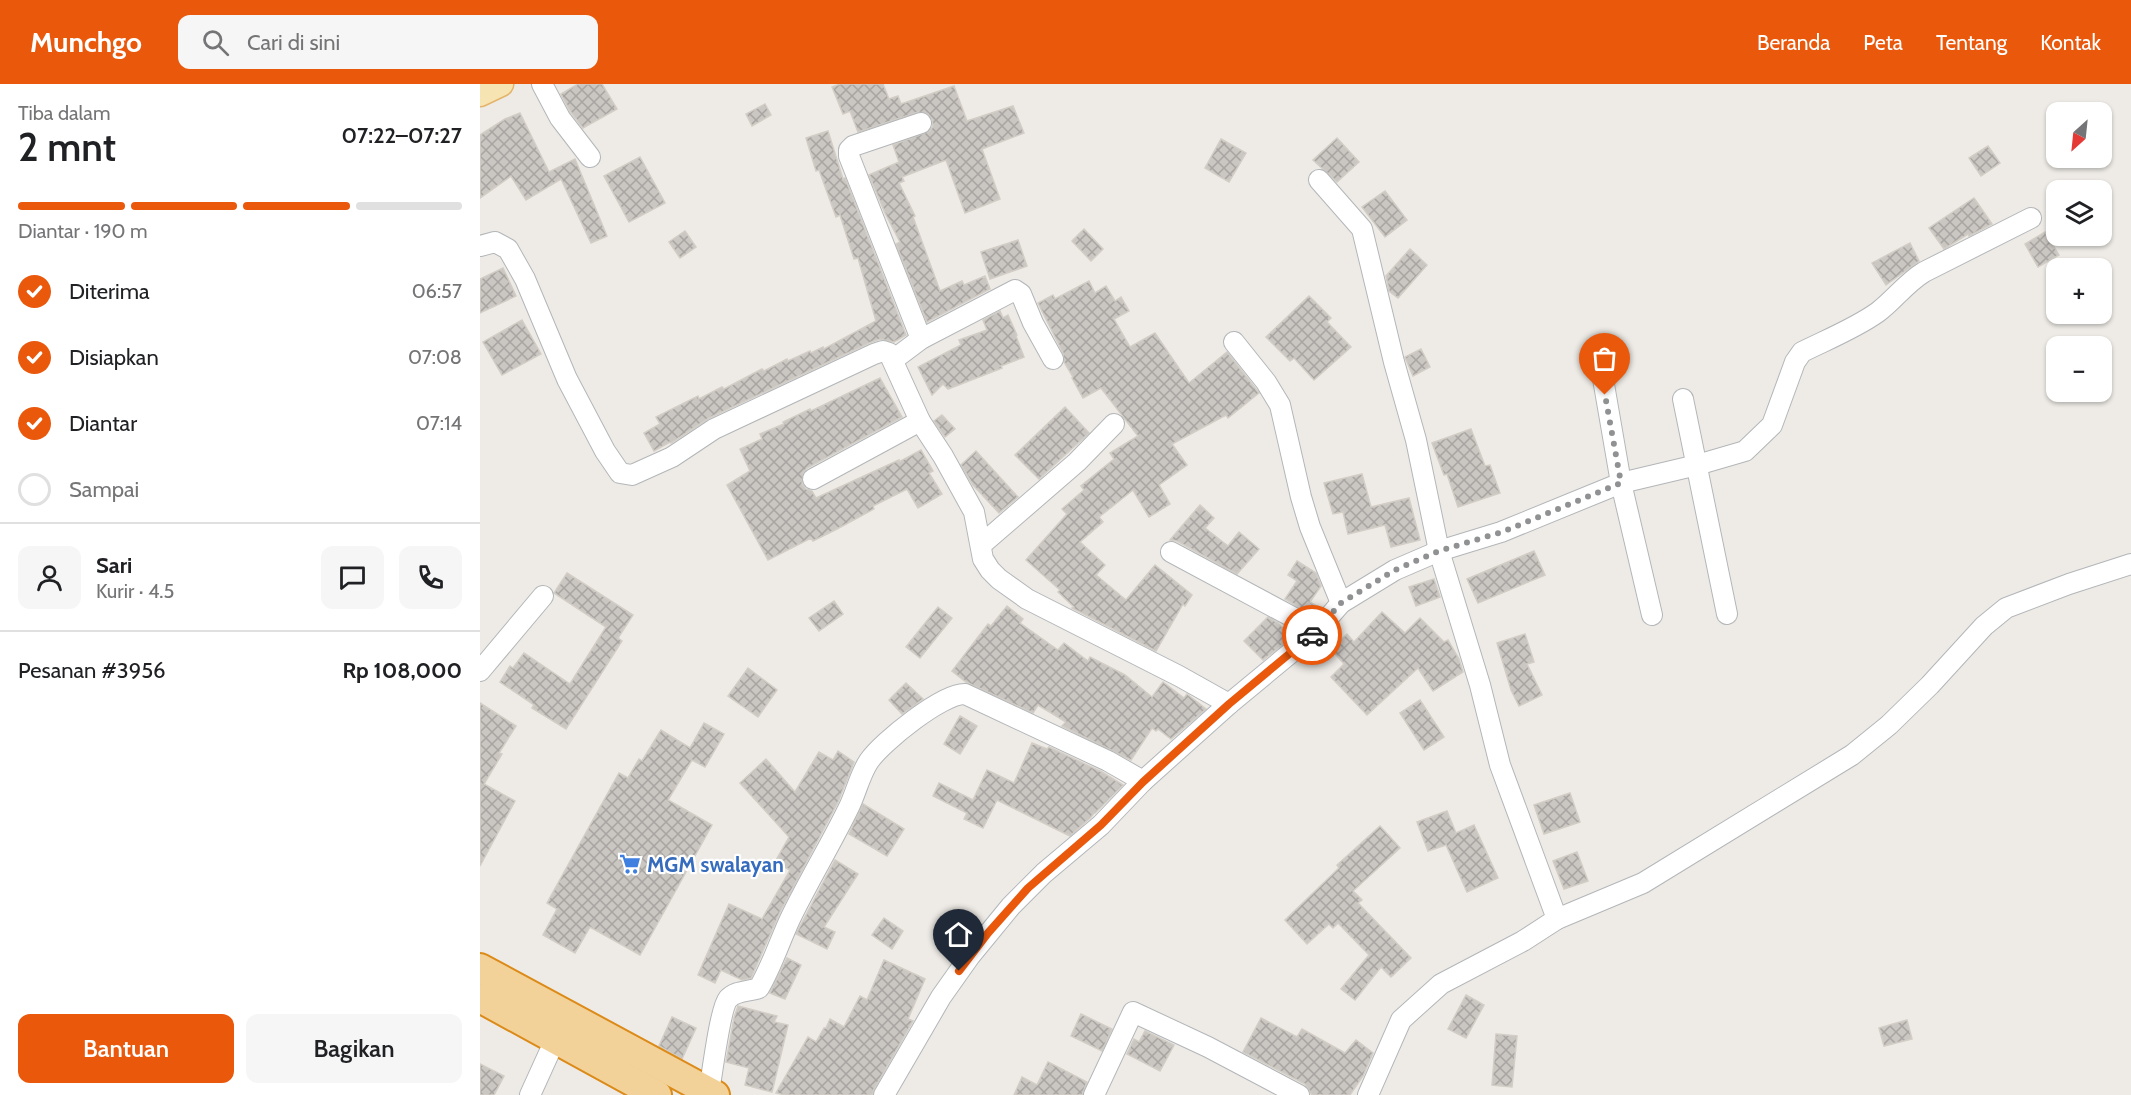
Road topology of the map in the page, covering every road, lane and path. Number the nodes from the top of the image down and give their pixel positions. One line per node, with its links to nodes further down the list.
1 (542, 84): 3 (street)
2 (921, 123): 7 (street)
3 (590, 157)
4 (1319, 180): 19 (street)
5 (2031, 218): 15 (street)
6 (480, 246): 10 (street)
7 (921, 339): 9 (street); 10 (street)
8 (1234, 342): 23 (street)
9 (1053, 359)
10 (893, 360): 13 (street)
11 (1602, 373): 17 (street)
12 (1683, 399): 15 (street)
13 (920, 421): 16 (street); 18 (street)
14 (1114, 424): 18 (street)
15 (1697, 465): 17 (street); 24 (street)
16 (813, 479)
17 (1621, 483): 19 (street); 25 (street)
18 (981, 545): 28 (street)
19 (1439, 551): 23 (street); 30 (street)
20 (1171, 552): 26 (street)
21 (2131, 564): 30 (street)
22 (543, 596): 27 (street)
23 (1341, 603): 26 (street)
24 (1727, 614)
25 (1652, 615)
26 (1316, 632): 28 (street)
27 (480, 671)
28 (1229, 704): 29 (street)
29 (1143, 782): 35 (street); 38 (street)
30 (1557, 919): 41 (street)
31 (480, 968): 35 (highway)
32 (480, 998): 33 (highway)
33 (555, 1040): 34 (highway); 36 (street)
34 (628, 1088): 37 (highway)
35 (712, 1093)
36 (530, 1095)
37 (657, 1095)
38 (884, 1095)
39 (1094, 1095): 40 (street)
40 (1299, 1095)
41 (1368, 1095)

